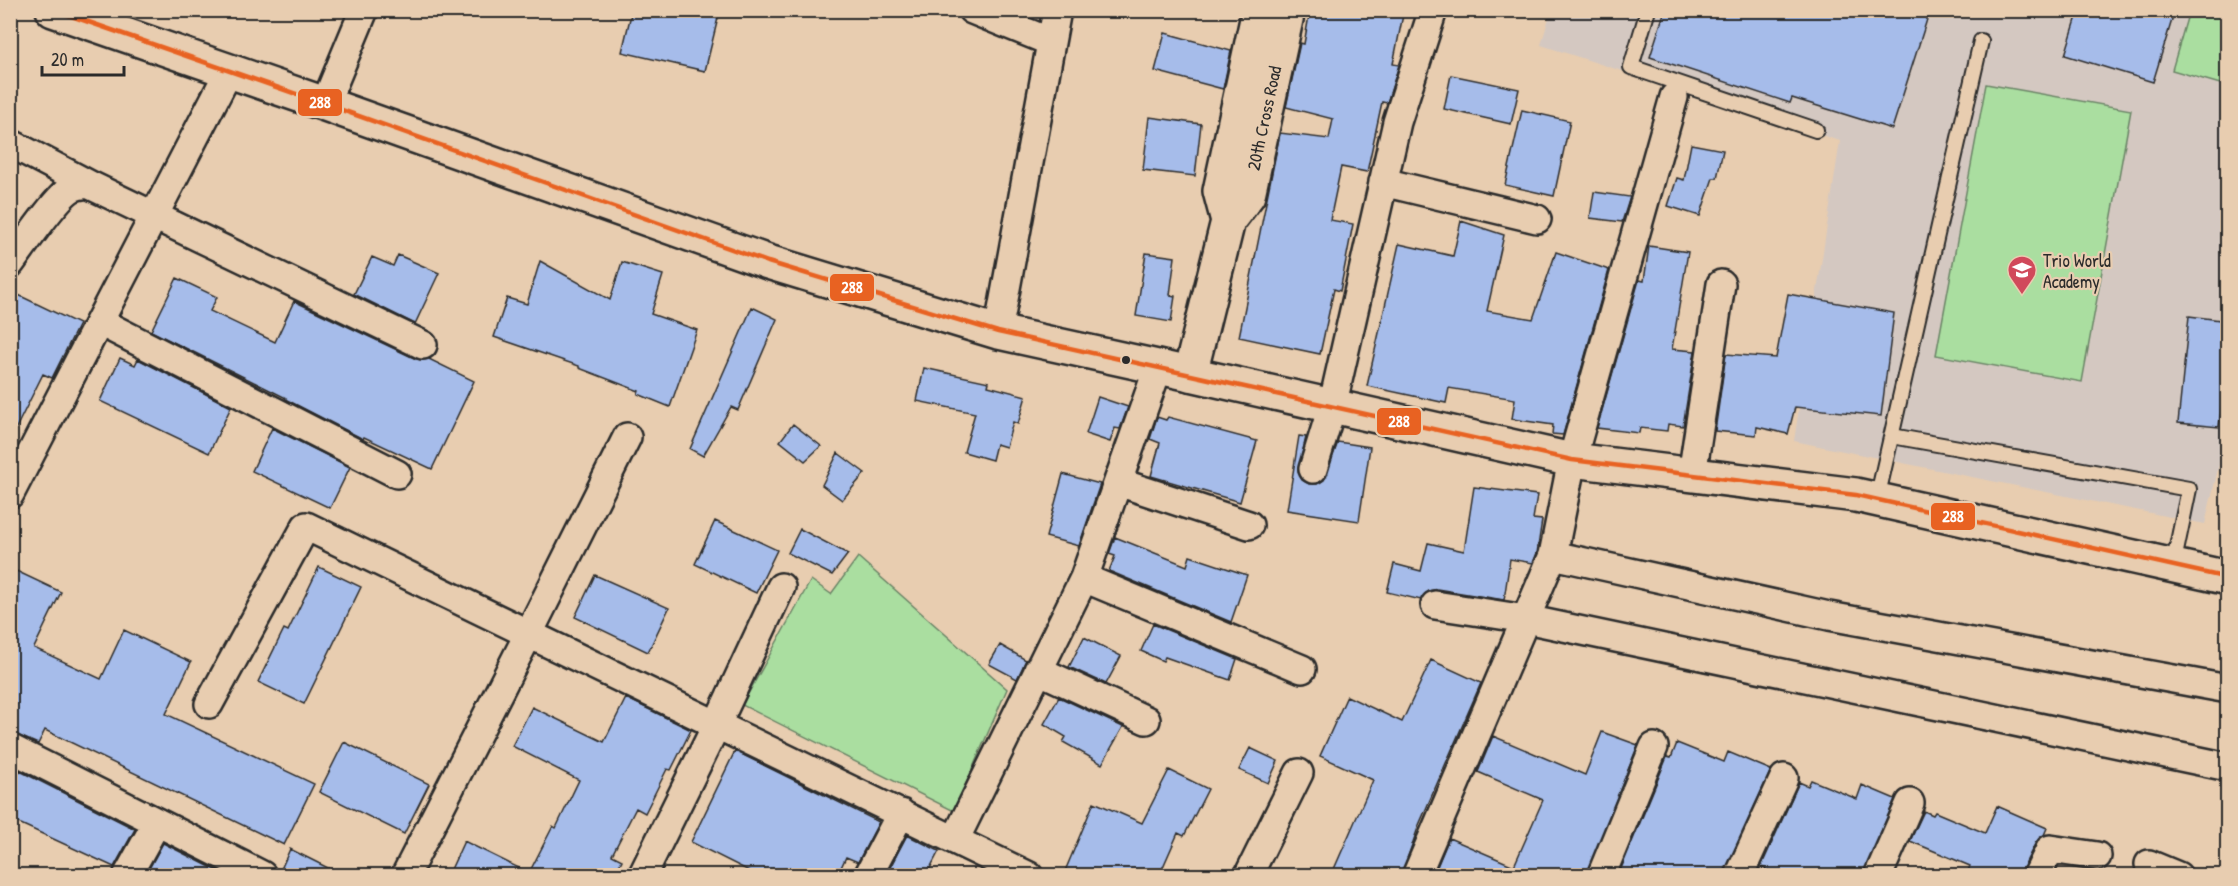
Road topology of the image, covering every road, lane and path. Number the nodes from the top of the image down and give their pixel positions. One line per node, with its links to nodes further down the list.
1 (53, 10): 9 (main road)
2 (364, 10): 14 (street)
3 (972, 10): 11 (street)
4 (1058, 10): 11 (street)
5 (1259, 10): 21 (main road, 20th Cross Road)
6 (1288, 10): 21 (main road, 20th Cross Road)
7 (1433, 10): 17 (street)
8 (1648, 10): 15 (lane)
9 (86, 15): 12 (main road)
10 (1981, 41): 30 (lane)
11 (1051, 42): 25 (street)
12 (230, 71): 14 (main road); 19 (street)
13 (1674, 97): 32 (street)
14 (325, 104): 25 (main road)
15 (1816, 130)
16 (10, 143): 18 (street)
17 (1383, 182): 20 (street); 29 (street)
18 (90, 184): 19 (street); 22 (street)
19 (155, 214): 24 (street); 26 (street)
20 (1537, 219)
21 (1228, 220): 28 (main road, 20th Cross Road)
22 (10, 264)
23 (1721, 284): 35 (street)
24 (100, 322): 34 (street); 37 (street)
25 (998, 332): 27 (main road)
26 (423, 345)
27 (1158, 368): 28 (main road); 36 (street)
28 (1190, 374): 29 (main road)
29 (1332, 407): 32 (main road); 33 (street)
30 (1892, 436): 38 (lane); 41 (lane)
31 (627, 437): 47 (street)
32 (1572, 460): 35 (main road); 40 (street)
33 (1313, 469)
34 (397, 474)
35 (1692, 475): 38 (main road)
36 (1118, 482): 39 (street); 42 (street)
37 (10, 494)
38 (1876, 499): 41 (main road)
39 (1249, 525)
40 (1553, 555): 46 (street); 50 (street)
41 (2173, 566): 43 (main road)
42 (1084, 578): 48 (street); 49 (street)
43 (2228, 578)
44 (781, 587): 53 (street)
45 (1435, 604): 46 (street)
46 (1526, 619): 56 (street); 72 (street)
47 (529, 633): 51 (street); 53 (street); 67 (street)
48 (1302, 669)
49 (1038, 670): 52 (street); 62 (street)
50 (2228, 689)
51 (209, 704)
52 (1146, 720)
53 (717, 724): 60 (street); 68 (street)
54 (1654, 747): 73 (street)
55 (10, 748): 61 (street)
56 (2228, 767)
57 (1299, 772): 71 (street)
58 (1784, 778): 74 (street)
59 (1911, 803): 75 (street)
60 (901, 813): 62 (street); 69 (street)
61 (157, 822): 65 (street); 66 (street)
62 (955, 840): 70 (street)
63 (2097, 856): 76 (street)
64 (2149, 864): 77 (street)
65 (262, 875)
66 (127, 876)
67 (405, 876)
68 (642, 876)
69 (868, 876)
70 (1029, 876)
71 (1248, 876)
72 (1416, 876)
73 (1601, 876)
74 (1739, 876)
75 (1878, 876)
76 (2037, 876)
77 (2178, 876)

